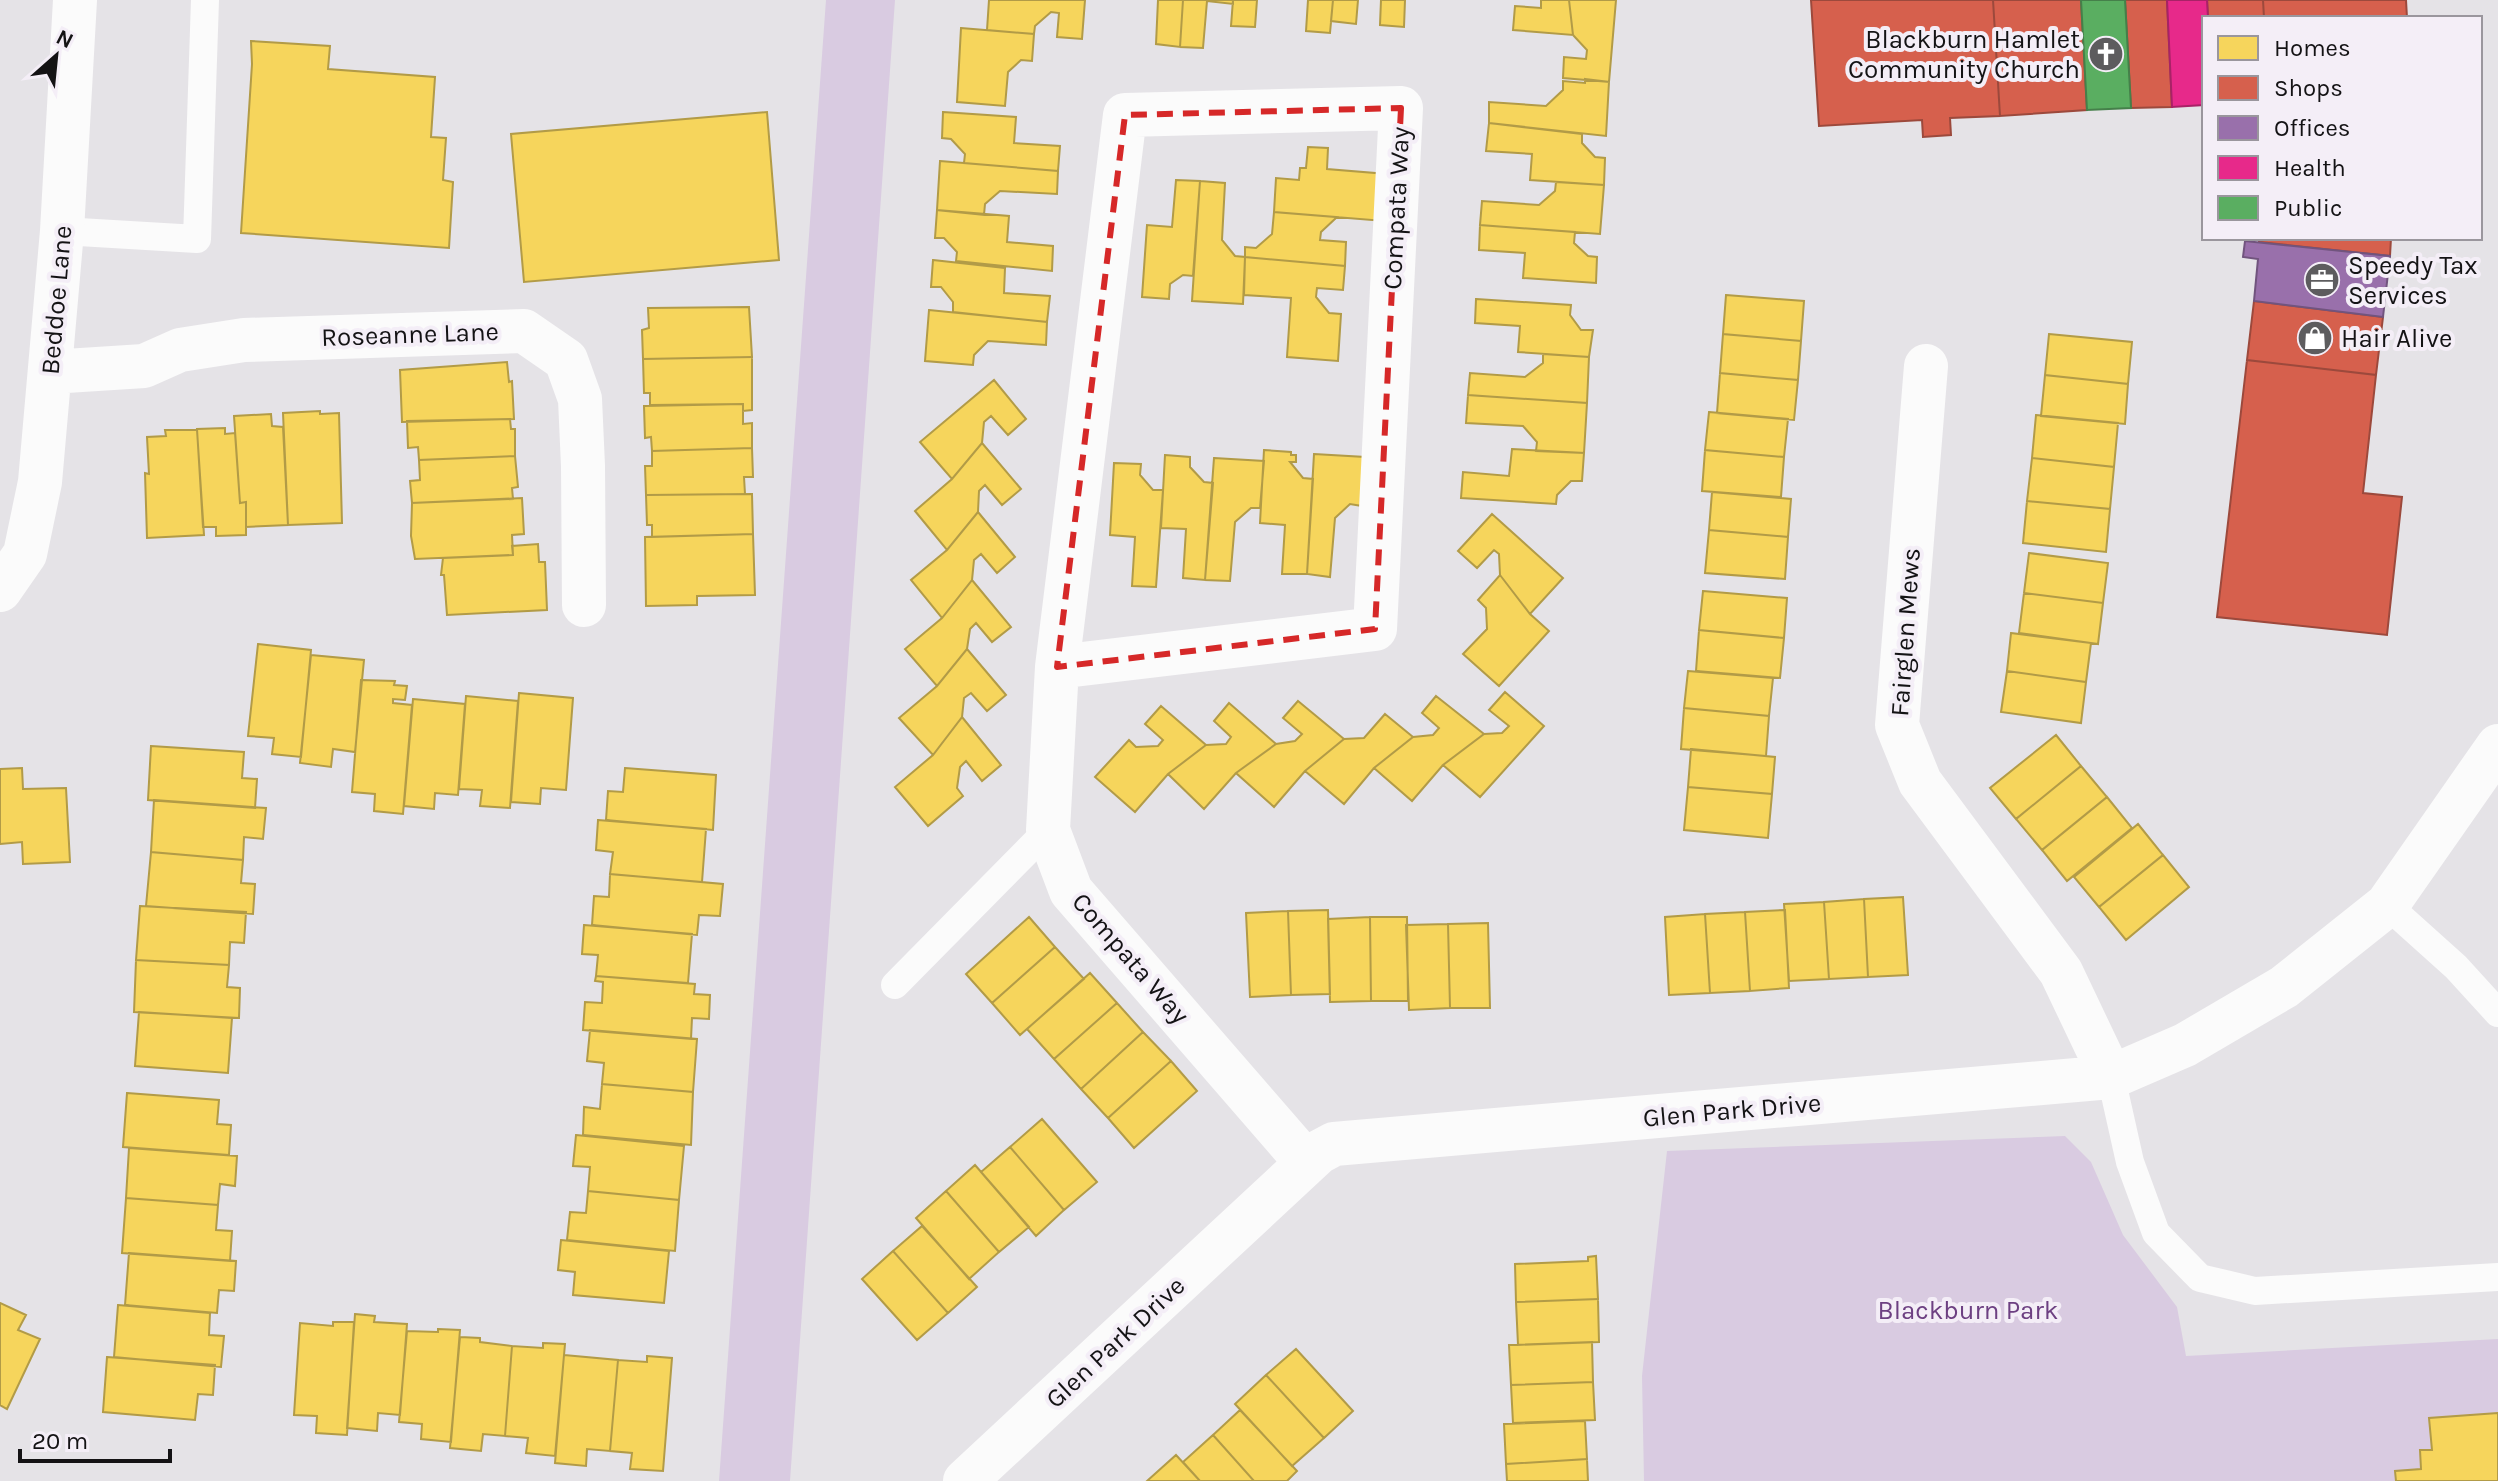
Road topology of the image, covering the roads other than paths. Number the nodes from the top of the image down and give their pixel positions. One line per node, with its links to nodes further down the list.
1 (75, 0): 3 (street, Beddoe Lane)
2 (205, 0): 3 (lane)
3 (62, 231): 5 (street, Beddoe Lane)
4 (1926, 366): 14 (street, Fairglen Mews)
5 (50, 372): 6 (street, Beddoe Lane); 7 (street, Roseanne Lane)
6 (0, 590)
7 (584, 605)
8 (1057, 667): 8 (street, Compata Way); 10 (street, Compata Way)
9 (2498, 746): 11 (street, Glen Park Drive)
10 (1048, 830): 12 (lane); 15 (street, Compata Way)
11 (2387, 905): 13 (lane); 14 (street, Glen Park Drive)
12 (895, 985)
13 (2498, 1013)
14 (2111, 1077): 15 (street, Glen Park Drive); 16 (lane)
15 (1307, 1163): 17 (street, Glen Park Drive)
16 (2498, 1277)
17 (965, 1481)

